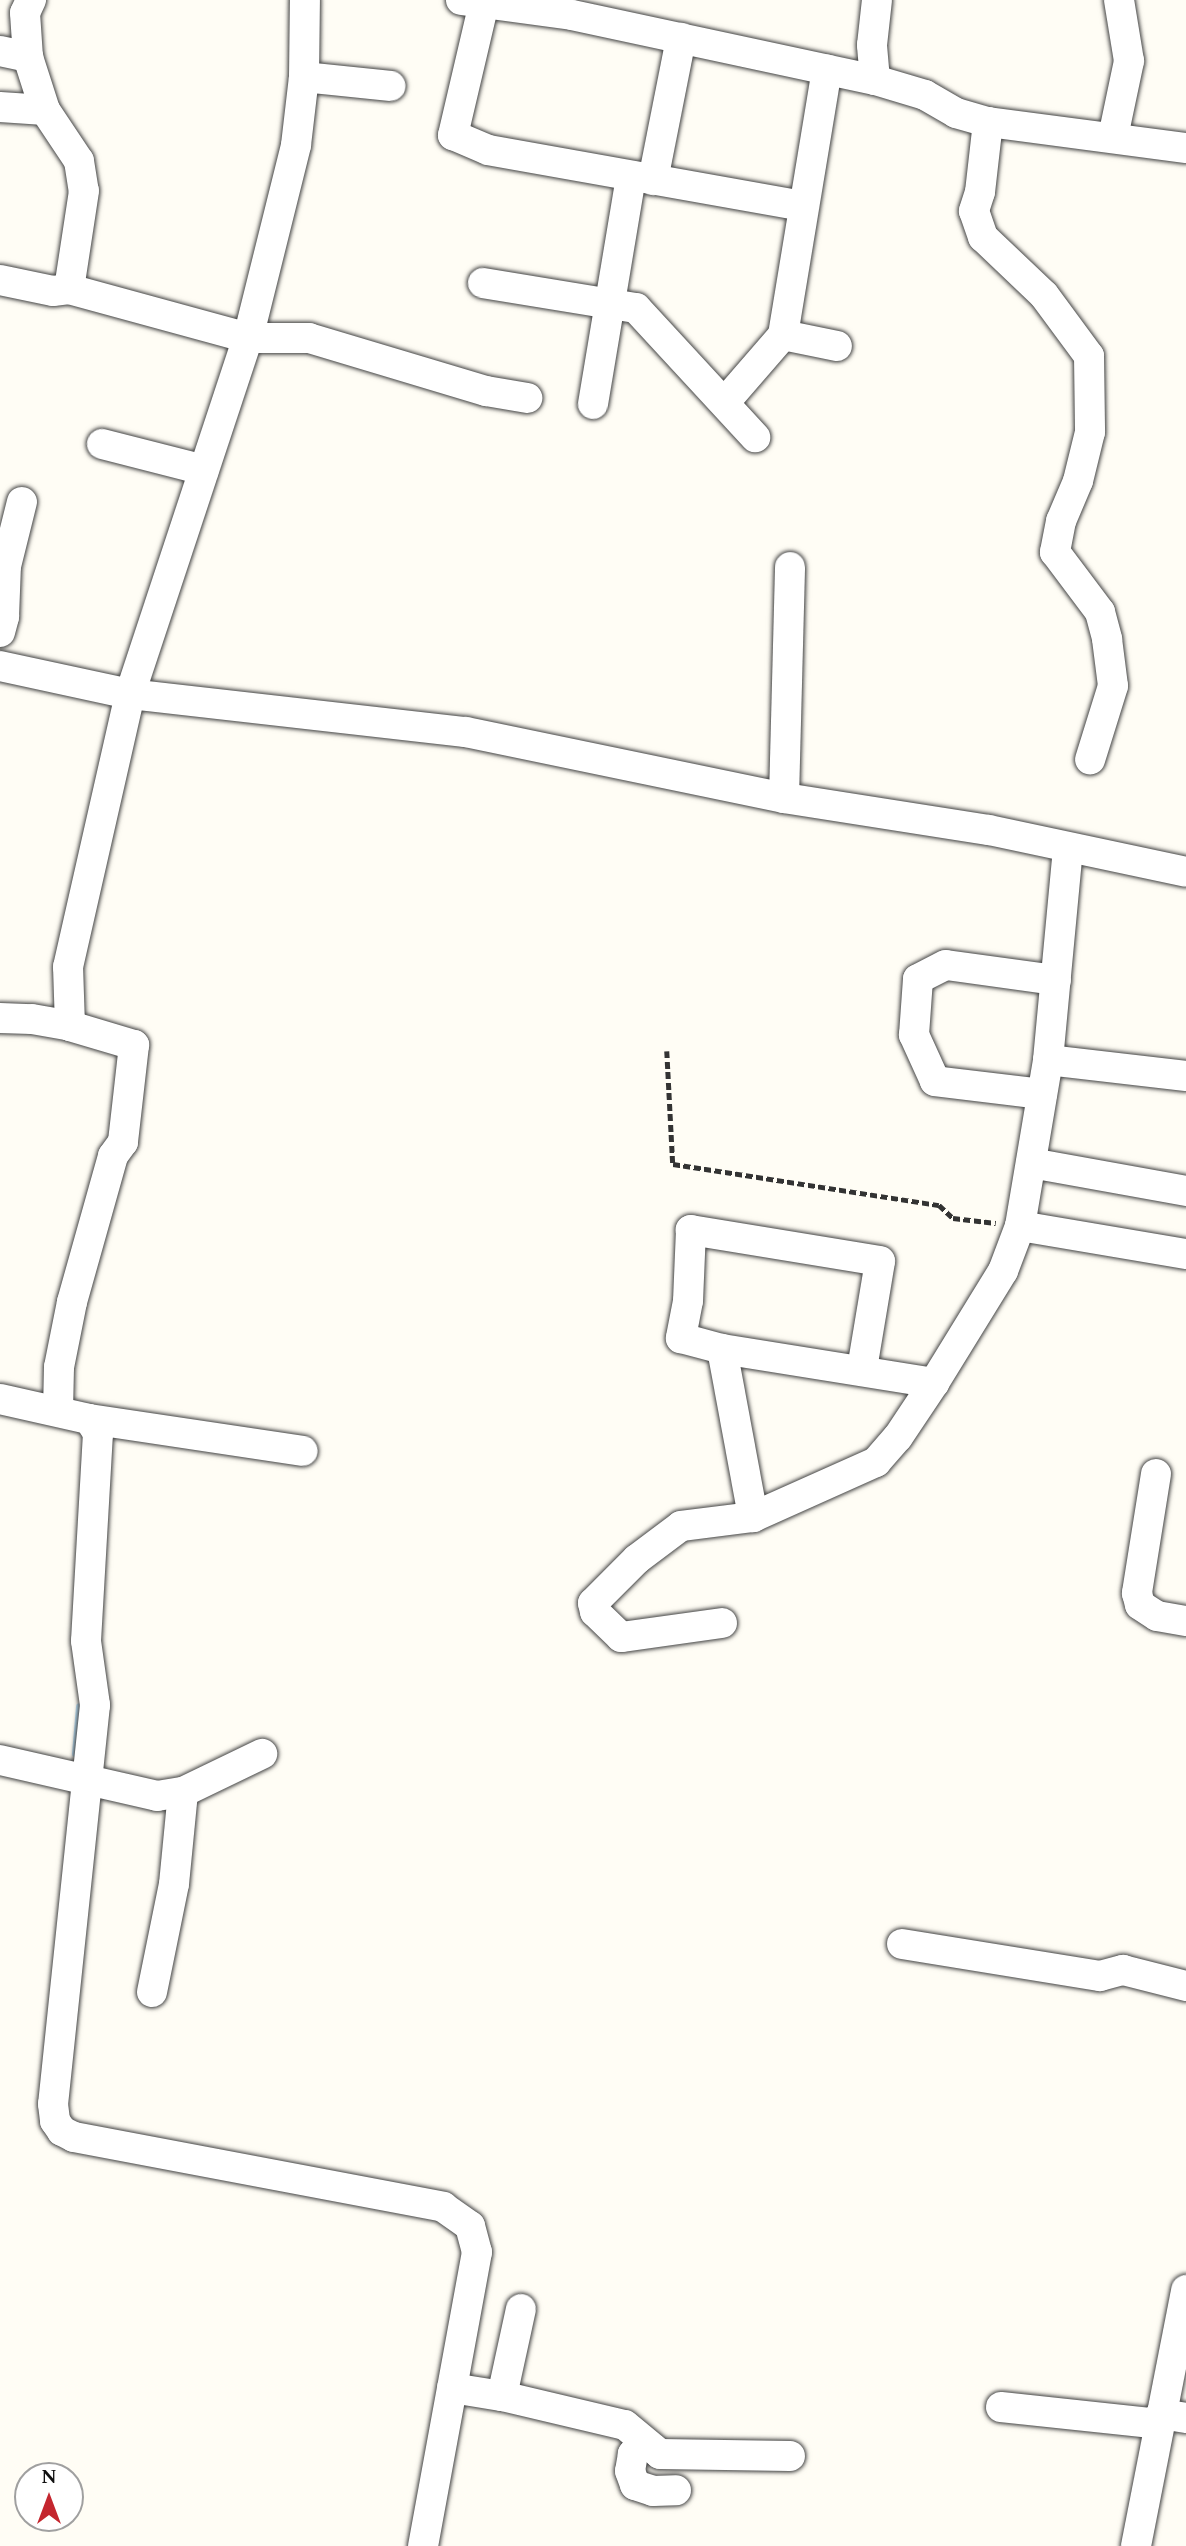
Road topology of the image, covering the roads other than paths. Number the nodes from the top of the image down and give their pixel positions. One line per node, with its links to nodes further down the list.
1 (30, 0): 7 (street)
2 (305, 0): 9 (street)
3 (877, 0): 10 (street)
4 (1119, 0): 15 (street)
5 (472, 1): 6 (street); 17 (street)
6 (681, 38): 8 (street); 17 (street)
7 (14, 54): 13 (street)
8 (827, 70): 10 (street); 18 (street)
9 (304, 77): 11 (street); 24 (street)
10 (875, 79): 14 (street)
11 (391, 86)
12 (0, 107): 13 (street)
13 (45, 110): 21 (street)
14 (988, 122): 15 (street); 38 (street)
15 (1113, 137): 16 (street)
16 (1186, 149)
17 (642, 178): 18 (street); 22 (street)
18 (803, 206): 23 (street)
19 (0, 280): 21 (street)
20 (483, 283): 22 (street)
21 (69, 289): 24 (street)
22 (610, 302): 27 (street); 28 (street)
23 (783, 335): 25 (street); 27 (street)
24 (248, 338): 26 (street); 31 (street)
25 (838, 346)
26 (527, 398)
27 (724, 402): 29 (street)
28 (593, 404)
29 (755, 437)
30 (102, 444): 31 (street)
31 (204, 470): 37 (street)
32 (22, 502): 33 (street)
33 (3, 565): 35 (street)
34 (790, 567): 39 (street)
35 (0, 632)
36 (0, 666): 37 (street)
37 (130, 694): 39 (street); 44 (street)
38 (1090, 760)
39 (784, 798): 40 (street)
40 (1068, 848): 41 (street); 42 (street)
41 (1186, 872)
42 (1056, 980): 45 (street); 47 (street)
43 (0, 1018): 44 (street)
44 (70, 1026): 56 (street)
45 (1048, 1060): 46 (street); 47 (street)
46 (1186, 1076)
47 (1042, 1094): 48 (street)
48 (1031, 1163): 49 (street); 50 (street)
49 (1186, 1191)
50 (1020, 1226): 51 (street); 54 (street)
51 (1186, 1254)
52 (722, 1349): 53 (street); 53 (street); 60 (street)
53 (862, 1369): 54 (street)
54 (934, 1383): 60 (street)
55 (0, 1399): 56 (street)
56 (58, 1411): 57 (street)
57 (89, 1419): 58 (street); 65 (street)
58 (303, 1451)
59 (1156, 1474): 61 (street)
60 (753, 1517): 62 (street)
61 (1186, 1621)
62 (722, 1623)
63 (262, 1754): 66 (street)
64 (0, 1760): 65 (street)
65 (87, 1781): 66 (street); 72 (street)
66 (183, 1792): 69 (street)
67 (902, 1944): 68 (street)
68 (1186, 1986)
69 (152, 1992)
70 (1186, 2290): 75 (street)
71 (521, 2309): 73 (street)
72 (452, 2388): 73 (street); 79 (street)
73 (502, 2396): 76 (street)
74 (1001, 2407): 75 (street)
75 (1169, 2418): 80 (street)
76 (643, 2442): 77 (street); 78 (street)
77 (790, 2456)
78 (676, 2490)
79 (423, 2546)
80 (1136, 2546)

